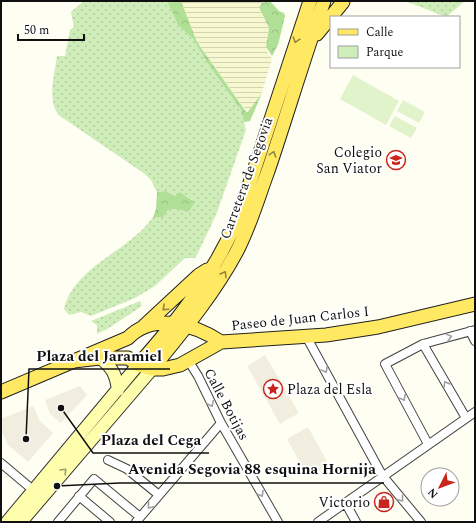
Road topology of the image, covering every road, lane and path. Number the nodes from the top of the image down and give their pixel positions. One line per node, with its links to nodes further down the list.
1 (309, 2): 3 (main road); 7 (main road, Carretera de Segovia, one-way to 7)
2 (344, 2): 3 (main road); 4 (main road)
3 (323, 4): 6 (main road, Carretera de Segovia)
4 (332, 16)
5 (330, 19): 6 (main road)
6 (310, 43): 9 (main road, Carretera de Segovia, one-way to 6)
7 (216, 265): 10 (main road, Carretera de Segovia); 11 (main road, one-way to 11)
8 (475, 304): 13 (main road, Paseo de Juan Carlos I)
9 (202, 306): 10 (main road, Carretera de Segovia); 15 (main road)
10 (186, 326): 11 (main road, Paseo de Juan Carlos I); 15 (main road, Paseo de Juan Carlos I); 19 (main road); 21 (main road, Carretera de Segovia); 22 (main road, Carretera de Segovia)
11 (141, 329): 14 (main road, Paseo de Juan Carlos I)
12 (473, 331): 16 (street); 17 (street, one-way to 12)
13 (306, 336): 15 (main road, Paseo de Juan Carlos I); 31 (street, one-way to 31)
14 (128, 338): 20 (main road, Paseo de Juan Carlos I); 21 (main road)
15 (217, 339): 19 (main road, Paseo de Juan Carlos I)
16 (475, 341)
17 (423, 344): 26 (street, one-way to 17); 28 (street, one-way to 28)
18 (100, 358): 20 (main road, Paseo de Juan Carlos I); 21 (main road, Paseo de Juan Carlos I); 23 (main road)
19 (191, 358): 22 (main road, Paseo de Juan Carlos I); 27 (street, Calle Botijas, one-way to 27)
20 (74, 361): 24 (main road, Paseo de Juan Carlos I)
21 (133, 362): 22 (main road, Paseo de Juan Carlos I); 23 (main road)
22 (152, 369): 36 (main road, one-way to 22)
23 (118, 390): 32 (main road)
24 (1, 392)
25 (475, 412): 26 (street)
26 (466, 418): 28 (street)
27 (221, 423): 33 (street); 40 (street, Calle Botijas, one-way to 40)
28 (428, 444): 31 (street)
29 (108, 460): 33 (street)
30 (1, 463): 32 (street)
31 (382, 475): 35 (street); 43 (street, one-way to 43)
32 (33, 490): 36 (main road)
33 (159, 495): 37 (street, one-way to 37)
34 (79, 496): 37 (street); 38 (street); 39 (street)
35 (345, 502): 41 (street); 42 (street)
36 (15, 520)
37 (138, 520)
38 (59, 522)
39 (110, 522)
40 (278, 522)
41 (318, 522)
42 (356, 522)
43 (420, 522)

